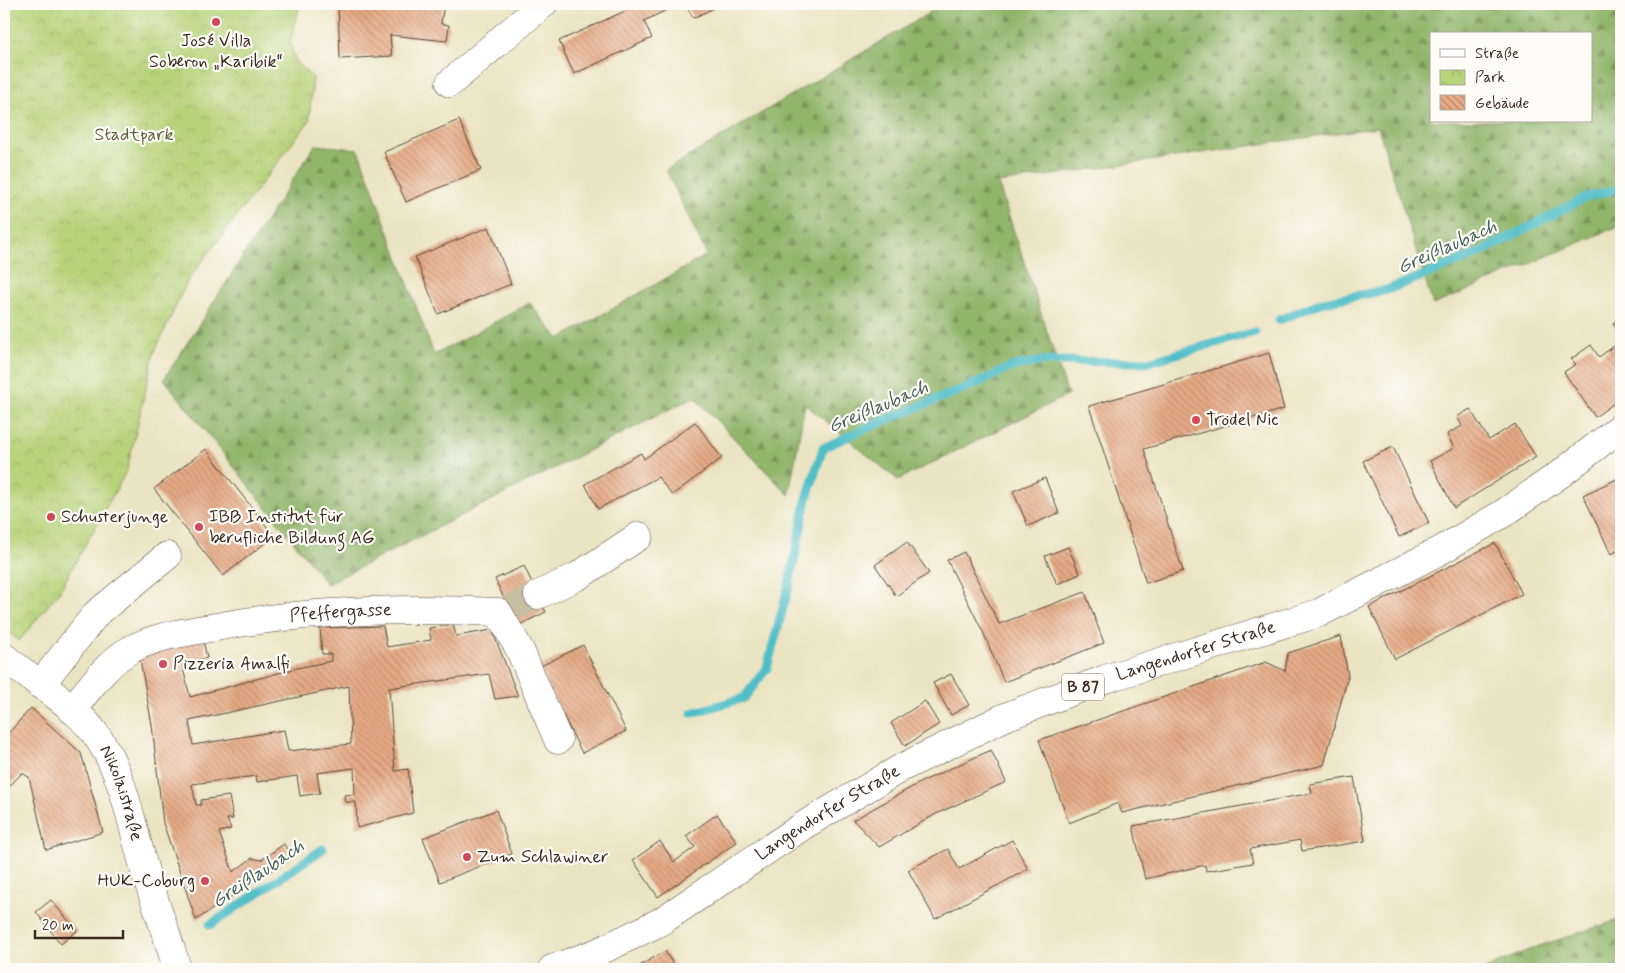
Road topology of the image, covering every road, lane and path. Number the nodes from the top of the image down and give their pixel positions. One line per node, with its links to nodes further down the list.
1 (544, 4): 2 (main road)
2 (450, 83)
3 (1621, 427): 12 (main road, Langendorfer Straße / B 87)
4 (639, 536): 6 (main road)
5 (167, 556): 8 (main road)
6 (538, 595)
7 (4, 657): 8 (main road, Nikolaistraße)
8 (40, 685): 9 (main road, Nikolaistraße)
9 (72, 710): 10 (main road, Pfeffergasse); 11 (main road, Nikolaistraße)
10 (558, 740)
11 (178, 969)
12 (552, 969)

